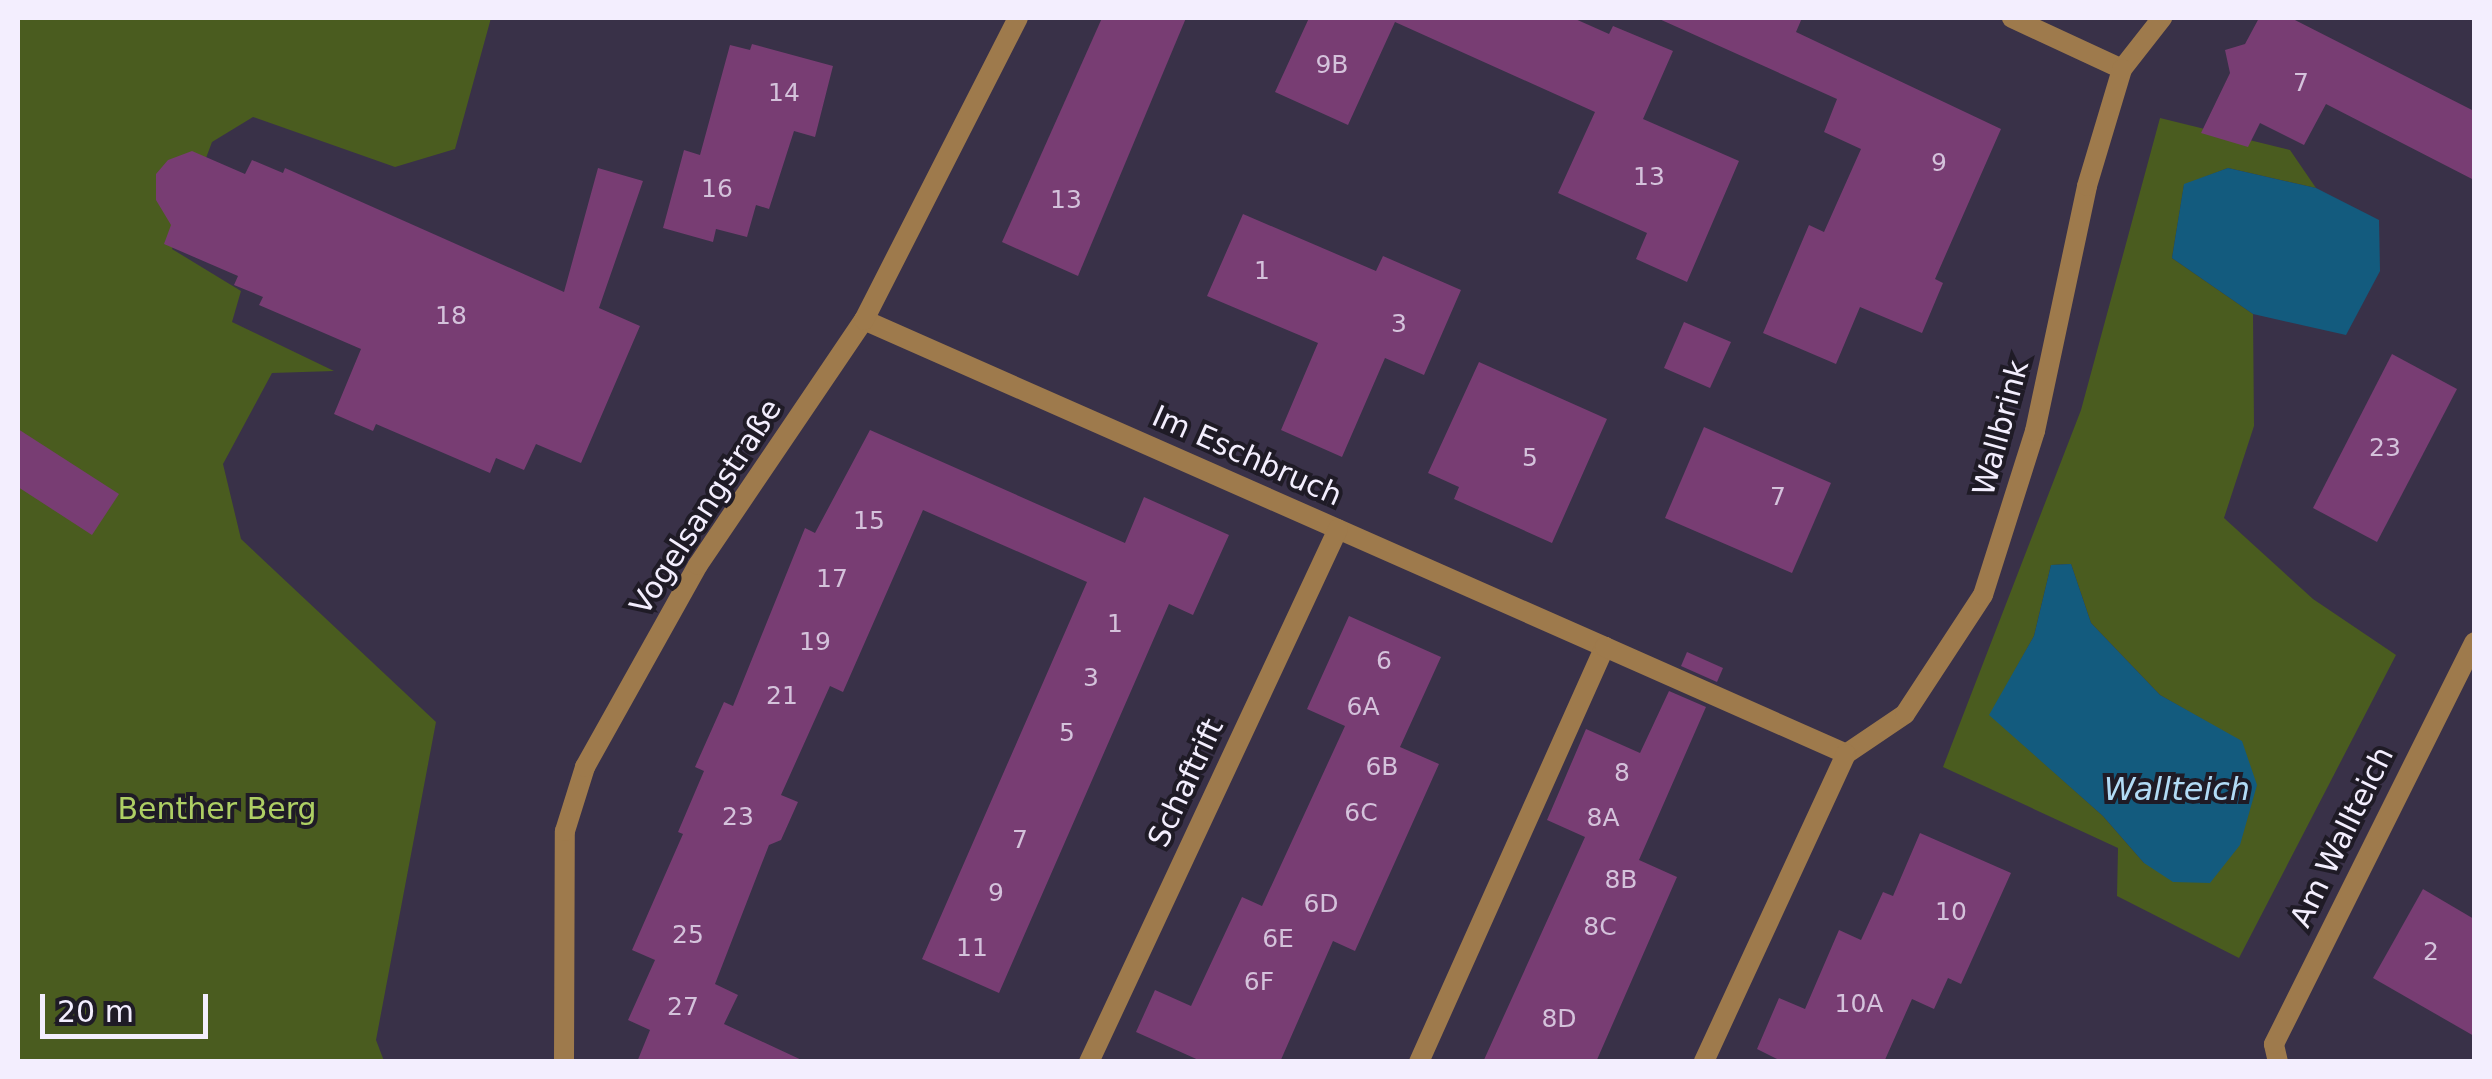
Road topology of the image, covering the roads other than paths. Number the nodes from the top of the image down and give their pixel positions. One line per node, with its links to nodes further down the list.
1 (1018, 18): 5 (street, Vogelsangstraße)
2 (2012, 18): 4 (street)
3 (2162, 18): 4 (street, Wallbrink)
4 (2122, 69): 9 (street, Wallbrink)
5 (864, 320): 6 (street, Im Eschbruch); 10 (street, Vogelsangstraße)
6 (1338, 529): 8 (street, Im Eschbruch); 11 (street, Schaftrift)
7 (2474, 642): 14 (street, Am Wallteich)
8 (1605, 647): 9 (street, Im Eschbruch); 12 (street)
9 (1846, 754): 13 (street)
10 (564, 1062)
11 (1089, 1062)
12 (1419, 1062)
13 (1704, 1062)
14 (2278, 1062)

